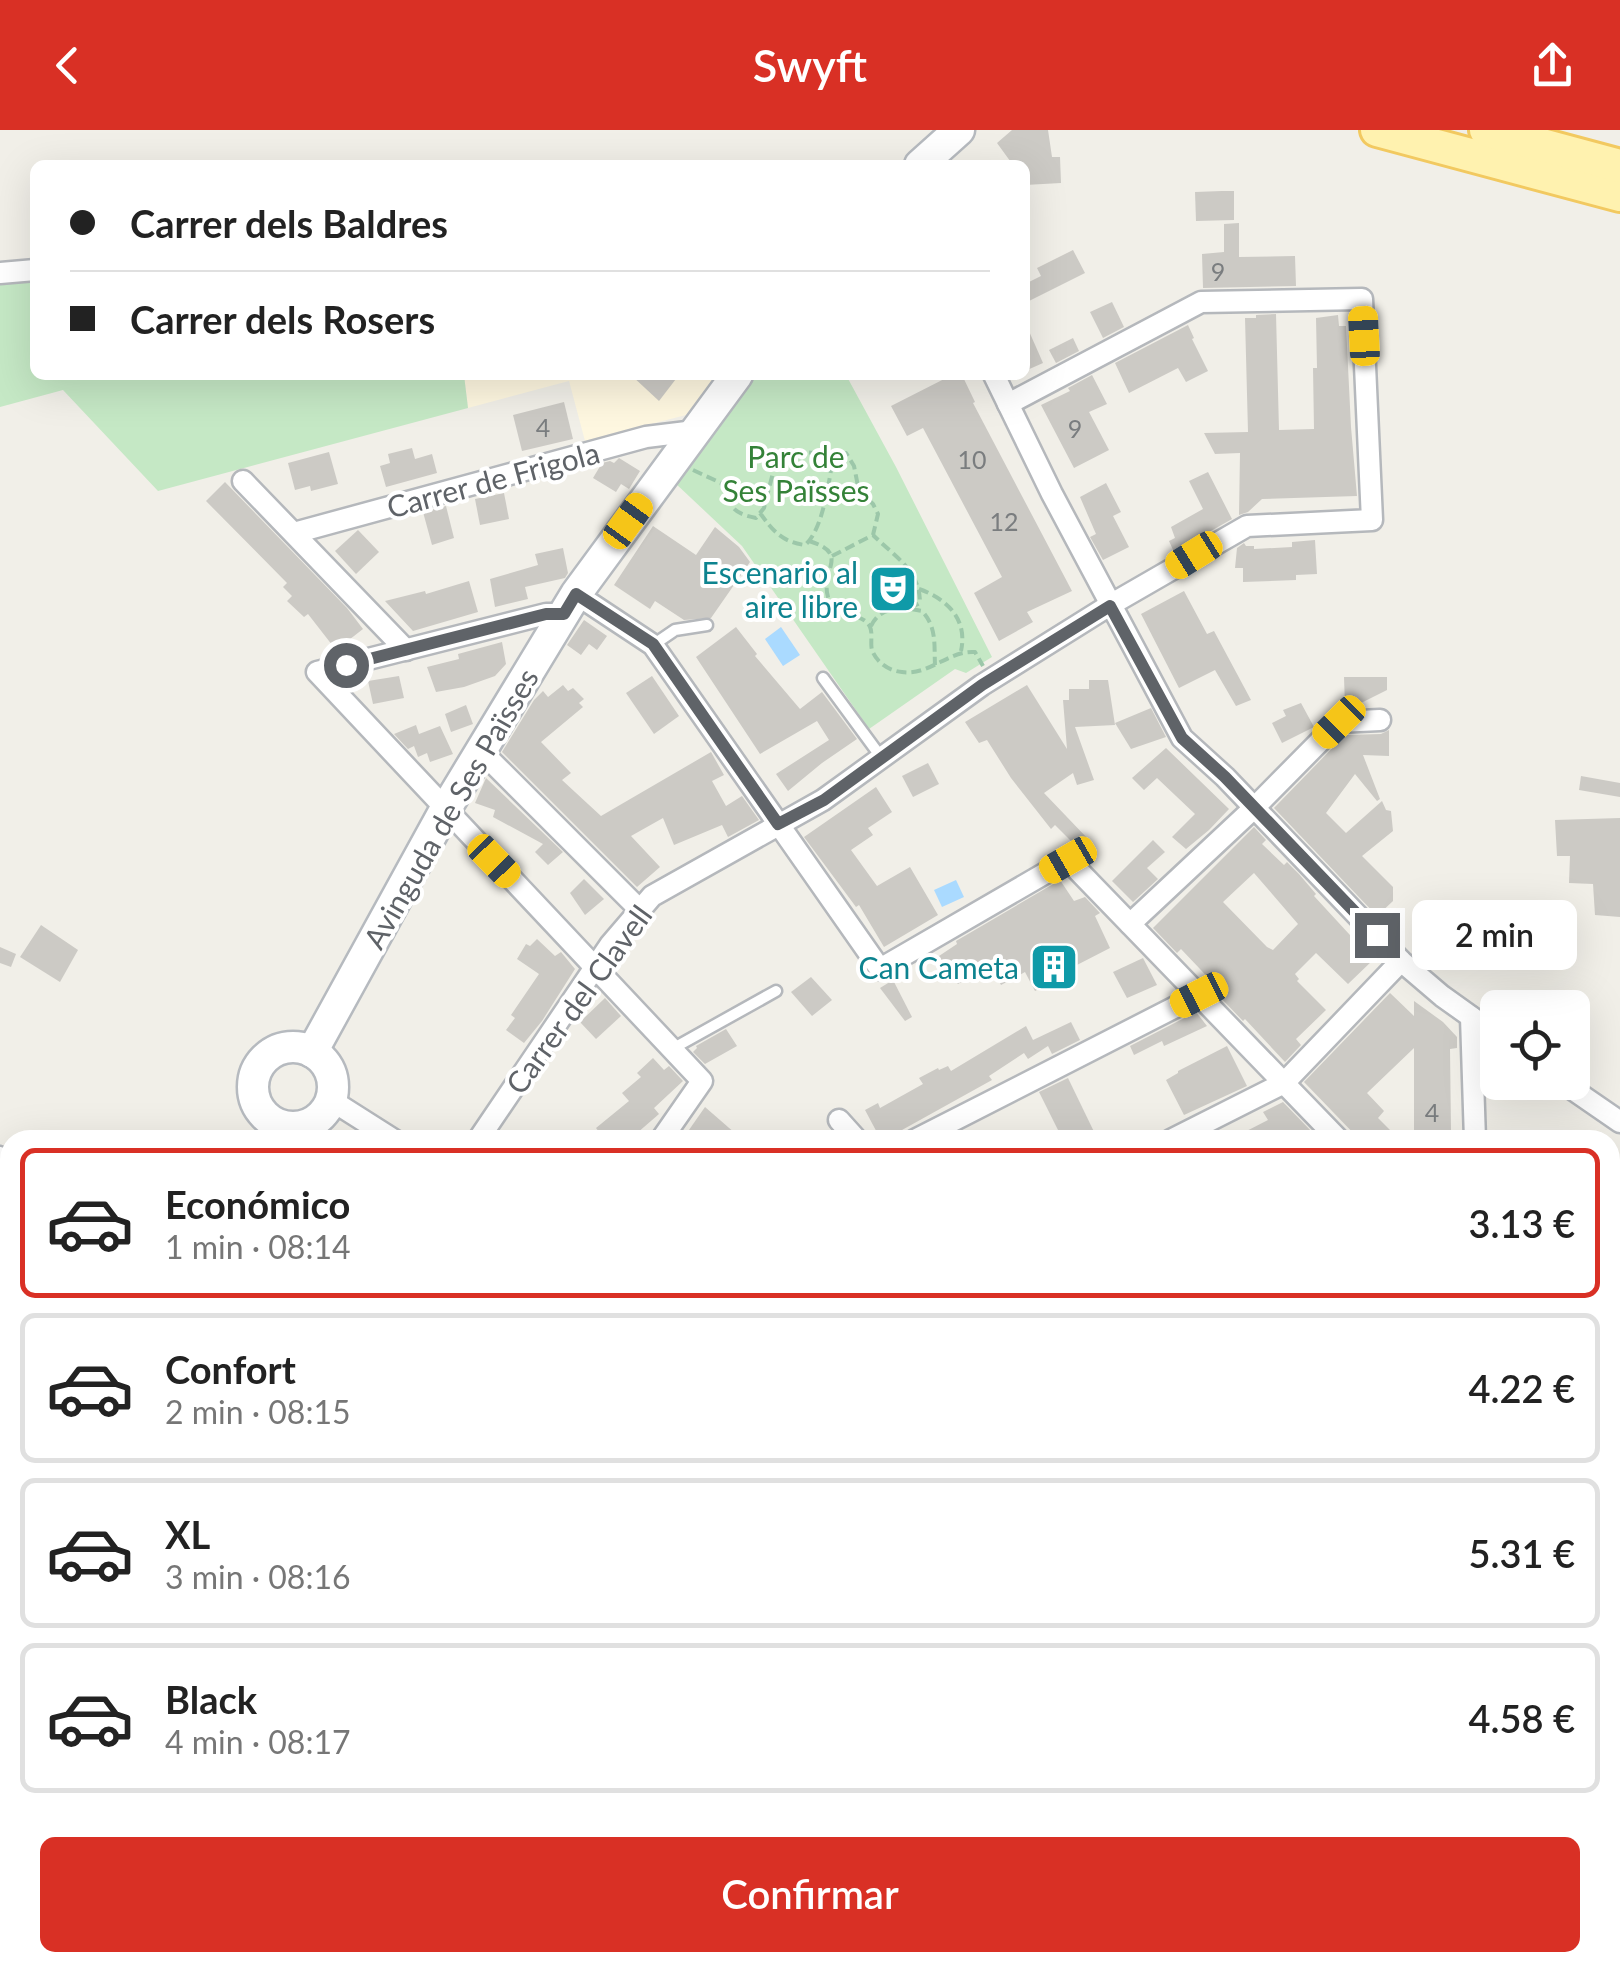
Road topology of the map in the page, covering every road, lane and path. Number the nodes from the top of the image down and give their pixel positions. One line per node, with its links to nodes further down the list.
1 (958, 130): 4 (main road)
2 (1378, 130): 6 (main road)
3 (1486, 130): 5 (main road)
4 (925, 160)
5 (1620, 166)
6 (1620, 195)
7 (30, 270): 8 (street)
8 (0, 272)
9 (733, 380): 12 (main road, Avinguda de Ses Païsses)
10 (996, 380): 11 (street)
11 (1008, 404): 23 (street); 23 (street, Carrer del Clavell)
12 (694, 431): 14 (main road, Avinguda de Ses Païsses); 17 (street, Carrer de Frigola)
13 (833, 458): 16 (path); 18 (path); 19 (path)
14 (669, 465): 16 (path); 22 (main road, Avinguda de Ses Païsses)
15 (243, 481): 17 (street)
16 (760, 513): 19 (path)
17 (294, 534): 28 (street)
18 (873, 535): 20 (path); 21 (path)
19 (809, 541): 20 (path)
20 (832, 556): 26 (path)
21 (919, 589): 24 (path); 29 (path)
22 (570, 604): 27 (street); 28 (street); 34 (main road, Avinguda de Ses Païsses)
23 (1110, 606): 32 (street, Carrer del Clavell); 36 (street)
24 (910, 609): 26 (path); 30 (path)
25 (707, 625): 27 (lane)
26 (871, 628): 30 (path)
27 (653, 644): 38 (street)
28 (406, 650): 37 (street)
29 (962, 651): 30 (path); 32 (path)
30 (936, 664)
31 (824, 678): 35 (lane)
32 (991, 680): 35 (street, Carrer del Clavell)
33 (1380, 720): 36 (street)
34 (481, 751): 37 (main road, Avinguda de Ses Païsses); 39 (street)
35 (881, 758): 38 (street, Carrer del Clavell)
36 (1254, 808): 40 (street); 41 (street)
37 (445, 810): 42 (street); 48 (main road, Avinguda de Ses Païsses)
38 (778, 824): 39 (street, Carrer del Clavell); 40 (street)
39 (640, 910): 42 (street, Carrer del Clavell)
40 (1130, 924): 44 (street)
41 (1402, 960): 45 (street); 49 (street)
42 (596, 967): 47 (street); 57 (street, Carrer del Clavell)
43 (776, 991): 47 (lane)
44 (1199, 995): 49 (street); 60 (street)
45 (1470, 1017): 46 (street); 63 (street)
46 (1480, 1024)
47 (672, 1049): 58 (street)
48 (312, 1052): 50 (main road); 54 (main road)
49 (1284, 1084): 61 (street); 62 (street)
50 (331, 1100): 55 (main road); 56 (street)
51 (1588, 1100): 53 (street)
52 (839, 1120): 59 (street)
53 (1620, 1122)
54 (269, 1130)
55 (274, 1130)
56 (378, 1130)
57 (485, 1130)
58 (667, 1130)
59 (848, 1130)
60 (935, 1130)
61 (1191, 1130)
62 (1329, 1130)
63 (1475, 1130)

